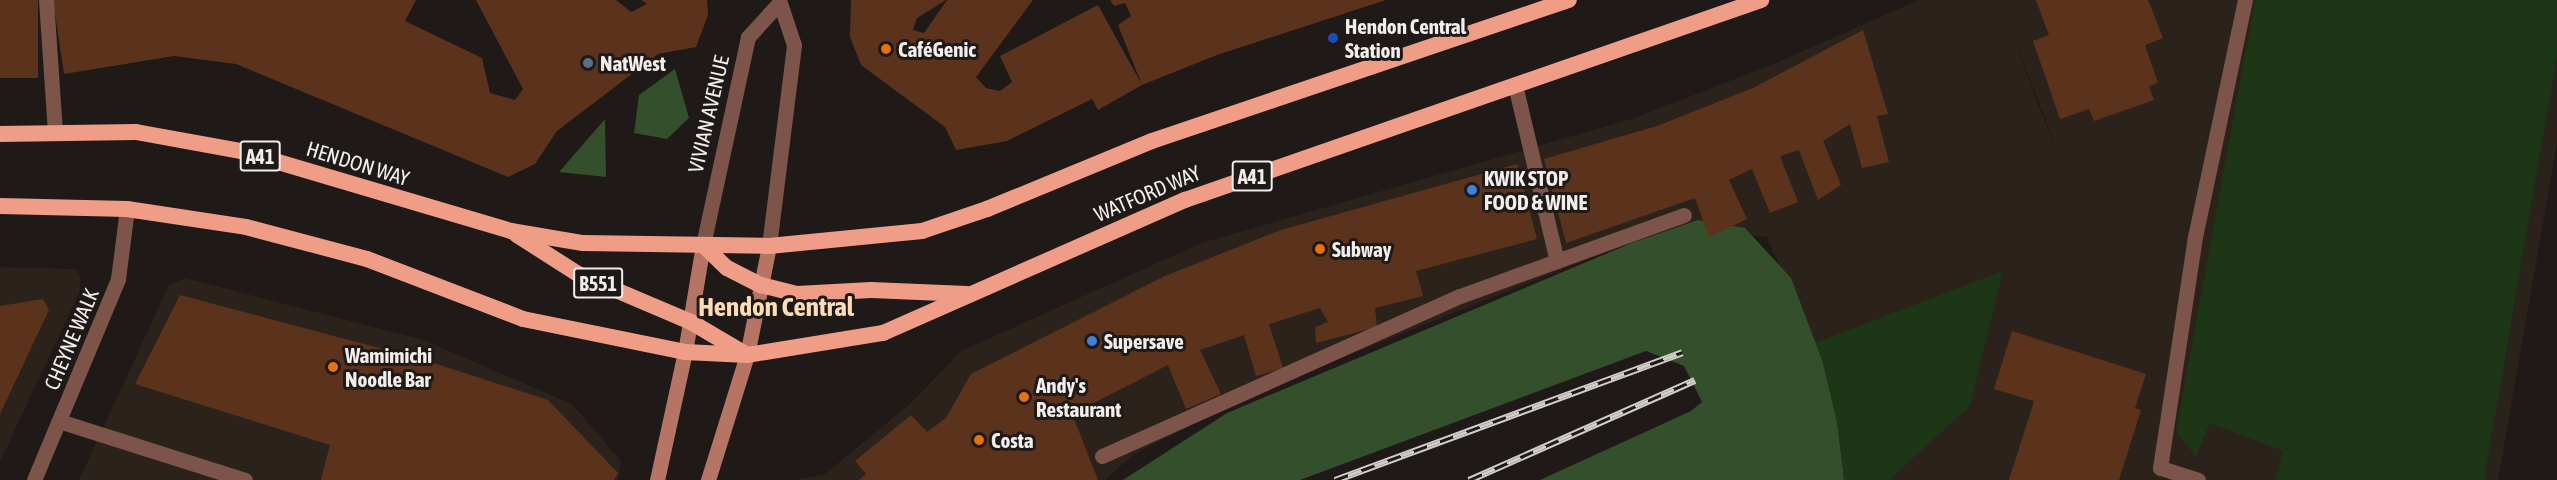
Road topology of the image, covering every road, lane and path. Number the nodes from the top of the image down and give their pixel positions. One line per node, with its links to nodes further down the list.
1 (46, 0): 7 (street)
2 (1569, 0): 14 (highway, WATFORD WAY / A41)
3 (1761, 0): 6 (highway, WATFORD WAY / A41)
4 (2245, 0): 23 (street)
5 (779, 2): 13 (street, VIVIAN AVENUE); 14 (street, VIVIAN AVENUE)
6 (1515, 85): 15 (street); 17 (highway, WATFORD WAY / A41)
7 (56, 131): 8 (highway, HENDON WAY / A41); 12 (highway, HENDON WAY / A41)
8 (0, 134)
9 (0, 206): 10 (highway, A41)
10 (127, 208): 19 (highway, A41); 21 (street, CHEYNE WALK)
11 (1684, 215): 15 (street)
12 (511, 231): 13 (highway, HENDON WAY / A41); 18 (highway, B551)
13 (703, 245): 14 (highway, WATFORD WAY / A41); 16 (highway); 18 (main road)
14 (769, 246): 16 (main road)
15 (1557, 261): 22 (street)
16 (761, 285): 17 (highway); 20 (main road)
17 (971, 294): 20 (highway, WATFORD WAY / A41)
18 (691, 322): 19 (main road); 20 (highway, B551)
19 (685, 352): 20 (highway, WATFORD WAY / A41); 26 (main road)
20 (747, 355): 27 (main road)
21 (58, 421): 24 (street, CHEYNE WALK); 25 (street)
22 (1102, 456)
23 (2160, 474): 28 (street)
24 (34, 480)
25 (245, 480)
26 (657, 480)
27 (708, 480)
28 (2198, 480)

